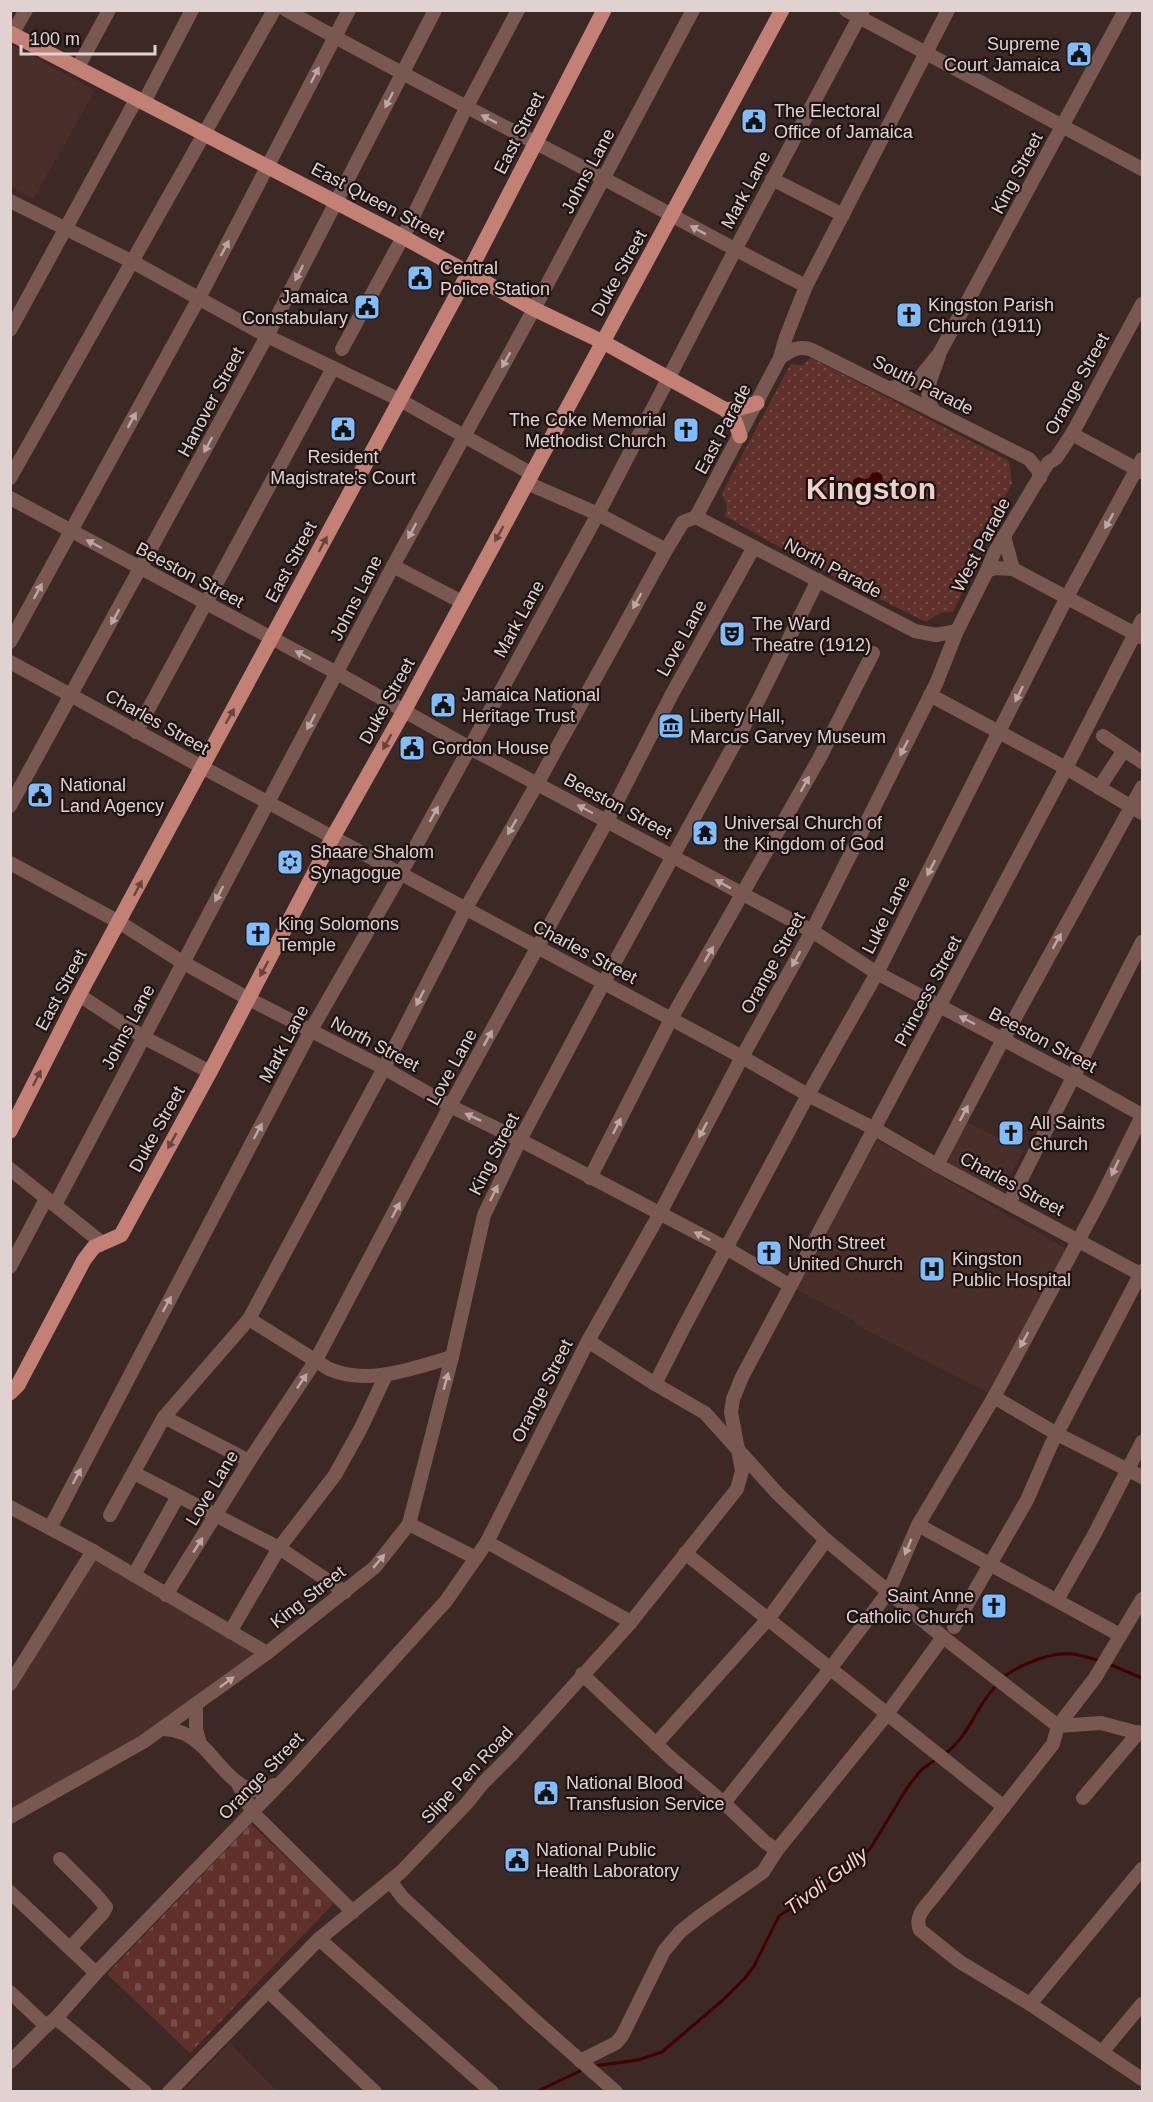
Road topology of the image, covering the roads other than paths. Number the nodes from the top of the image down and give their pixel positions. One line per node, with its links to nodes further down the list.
1 (26, 10): 16 (street)
2 (109, 10): 19 (street)
3 (192, 10): 21 (street)
4 (274, 10): 24 (street)
5 (286, 10): 17 (street)
6 (349, 10): 17 (street)
7 (435, 10): 20 (street, Hanover Street)
8 (518, 10): 22 (street)
9 (604, 10): 25 (main road, East Street)
10 (693, 10): 29 (street, Johns Lane)
11 (782, 10): 33 (main road, Duke Street)
12 (846, 10): 15 (street)
13 (948, 10): 18 (street, East Parade)
14 (1125, 10): 23 (street, King Street)
15 (861, 14): 18 (street); 28 (street, Mark Lane)
16 (11, 33): 19 (main road, East Queen Street)
17 (334, 38): 20 (street); 26 (street, one-way to 17)
18 (926, 53): 23 (street); 32 (street, East Parade)
19 (78, 67): 21 (main road, East Queen Street)
20 (402, 74): 22 (street); 31 (street, Hanover Street, one-way to 31)
21 (140, 100): 24 (main road, East Queen Street); 34 (street)
22 (466, 108): 25 (street, one-way to 22); 35 (street)
23 (1062, 127): 27 (street); 47 (street, King Street)
24 (204, 135): 26 (main road, East Queen Street); 37 (street)
25 (536, 143): 29 (street); 38 (main road, East Street)
26 (268, 167): 31 (main road, East Queen Street); 40 (street, one-way to 26)
27 (1143, 169)
28 (772, 179): 32 (street); 36 (street, Mark Lane)
29 (604, 180): 33 (street); 42 (street, Johns Lane)
30 (10, 201): 34 (street)
31 (336, 203): 35 (main road, East Queen Street); 44 (street, Hanover Street, one-way to 44)
32 (843, 215): 39 (street, East Parade)
33 (672, 216): 36 (street, one-way to 33); 45 (main road, Duke Street)
34 (67, 227): 37 (street); 43 (street)
35 (403, 237): 38 (main road, East Queen Street); 46 (street)
36 (735, 250): 39 (street); 50 (street, Mark Lane)
37 (133, 262): 40 (street); 60 (street)
38 (469, 272): 42 (main road, East Queen Street); 52 (main road, East Street)
39 (806, 286): 48 (street, East Parade)
40 (199, 298): 44 (street); 66 (street, one-way to 40)
41 (1143, 304): 56 (street, Orange Street)
42 (534, 309): 45 (main road, East Queen Street); 57 (street, Johns Lane, one-way to 57)
43 (10, 330)
44 (267, 336): 49 (street); 71 (street, Hanover Street, one-way to 71)
45 (603, 342): 50 (main road, East Queen Street); 61 (main road, Duke Street)
46 (342, 349)
47 (940, 352): 51 (street, King Street); 55 (street, King Street)
48 (780, 358): 51 (street, South Parade); 53 (street, East Parade)
49 (333, 368): 52 (street); 77 (street)
50 (670, 379): 54 (main road, East Queen Street); 64 (street, Mark Lane)
51 (891, 388): 55 (street, South Parade)
52 (400, 400): 57 (street); 81 (main road, East Street, one-way to 52)
53 (757, 404): 54 (main road); 58 (street, East Parade)
54 (726, 410): 58 (main road)
55 (934, 411): 62 (street, South Parade)
56 (1072, 434): 59 (street); 62 (street, Orange Street)
57 (464, 435): 61 (street); 70 (street, Johns Lane, one-way to 70)
58 (740, 436): 65 (street, East Parade)
59 (1141, 467): 75 (street, Luke Lane, one-way to 75)
60 (10, 478)
61 (530, 478): 64 (street); 76 (main road, Duke Street, one-way to 76)
62 (1040, 478): 67 (street, West Parade)
63 (10, 498): 66 (street, Beeston Street)
64 (598, 514): 69 (street); 92 (street, Mark Lane)
65 (696, 516): 68 (street, North Parade); 69 (street, East Parade)
66 (70, 531): 71 (street, Beeston Street, one-way to 66); 82 (street, one-way to 66)
67 (1004, 536): 72 (street); 73 (street, West Parade)
68 (754, 547): 74 (street, North Parade); 103 (street, Love Lane)
69 (666, 550): 97 (street, East Parade, one-way to 97)
70 (393, 566): 76 (street); 85 (street, Johns Lane)
71 (141, 569): 77 (street, Beeston Street); 87 (street, Hanover Street, one-way to 87)
72 (1013, 569): 73 (street); 75 (street)
73 (987, 571): 79 (street, West Parade)
74 (818, 580): 79 (street, North Parade); 105 (street, King Street)
75 (1067, 597): 80 (street); 90 (street, Luke Lane, one-way to 90)
76 (462, 602): 88 (main road, Duke Street)
77 (205, 604): 81 (street, Beeston Street); 89 (street)
78 (1143, 620): 80 (street, Princess Street)
79 (957, 631): 86 (street, Orange Street)
80 (1139, 636): 96 (street, Princess Street)
81 (272, 639): 85 (street, Beeston Street, one-way to 81); 95 (main road, East Street, one-way to 81)
82 (10, 642)
83 (873, 653): 108 (street, one-way to 83)
84 (10, 662): 87 (street, Charles Street)
85 (337, 673): 88 (street, Beeston Street); 100 (street, Johns Lane, one-way to 100)
86 (930, 695): 90 (street); 111 (street, Orange Street, one-way to 111)
87 (72, 696): 89 (street, Charles Street); 101 (street, Hanover Street)
88 (404, 711): 92 (street, Beeston Street); 104 (main road, Duke Street, one-way to 104)
89 (136, 732): 95 (street, Charles Street)
90 (1000, 732): 96 (street); 115 (street, Luke Lane, one-way to 115)
91 (1103, 736): 93 (street)
92 (470, 748): 97 (street, Beeston Street); 107 (street, Mark Lane, one-way to 92)
93 (1124, 750): 94 (street); 99 (street)
94 (1143, 762)
95 (202, 767): 100 (street, Charles Street); 110 (main road, East Street, one-way to 95)
96 (1066, 768): 99 (street); 119 (street, Princess Street)
97 (537, 784): 103 (street, Beeston Street, one-way to 97); 109 (street, East Parade, one-way to 109)
98 (1143, 787): 102 (street)
99 (1099, 788): 102 (street)
100 (268, 803): 104 (street, Charles Street); 114 (street, Johns Lane, one-way to 114)
101 (10, 806)
102 (1137, 810): 123 (street, one-way to 102)
103 (607, 820): 105 (street, Beeston Street); 113 (street, Love Lane)
104 (333, 837): 107 (street, Charles Street); 118 (main road, Duke Street, one-way to 118)
105 (673, 856): 108 (street, Beeston Street, one-way to 105); 116 (street, King Street)
106 (10, 863): 110 (street, North Street)
107 (401, 873): 109 (street, Charles Street); 121 (street, Mark Lane)
108 (743, 895): 111 (street, Beeston Street); 120 (street, one-way to 108)
109 (466, 908): 113 (street, Charles Street); 125 (street, East Parade, one-way to 125)
110 (119, 922): 114 (street, North Street); 117 (main road, East Street)
111 (812, 931): 115 (street, Beeston Street); 124 (street, Orange Street, one-way to 124)
112 (1143, 942): 127 (street)
113 (538, 947): 116 (street, Charles Street); 129 (street, Love Lane, one-way to 113)
114 (182, 962): 118 (street, North Street); 122 (street, Johns Lane)
115 (877, 973): 119 (street, Beeston Street); 128 (street, Luke Lane)
116 (604, 982): 120 (street, Charles Street); 133 (street, King Street)
117 (79, 995): 122 (street); 132 (main road, East Street, one-way to 117)
118 (249, 999): 121 (street, North Street); 126 (main road, Duke Street)
119 (940, 1005): 123 (street, Beeston Street, one-way to 119); 131 (street, Princess Street)
120 (671, 1019): 124 (street, Charles Street); 136 (street, one-way to 120)
121 (311, 1030): 125 (street, North Street); 168 (street, Mark Lane, one-way to 121)
122 (143, 1037): 126 (street); 137 (street, Johns Lane)
123 (1003, 1040): 127 (street, Beeston Street); 134 (street, one-way to 123)
124 (742, 1057): 128 (street, Charles Street); 139 (street, Orange Street, one-way to 139)
125 (384, 1068): 129 (street, North Street); 146 (street, East Parade)
126 (210, 1072): 141 (main road, Duke Street, one-way to 141)
127 (1074, 1077): 130 (street, Beeston Street); 138 (street)
128 (808, 1095): 131 (street, Charles Street); 142 (street, Luke Lane)
129 (450, 1106): 133 (street, North Street, one-way to 129); 149 (street, Love Lane, one-way to 129)
130 (1143, 1116): 140 (street, one-way to 140)
131 (875, 1129): 134 (street, Charles Street); 145 (street, Princess Street)
132 (10, 1131)
133 (520, 1140): 136 (street, North Street); 148 (street, King Street, one-way to 133)
134 (937, 1165): 138 (street, Charles Street)
135 (10, 1169): 137 (street)
136 (590, 1178): 139 (street, North Street)
137 (51, 1202): 141 (street); 143 (street, Johns Lane)
138 (1009, 1203): 140 (street, Charles Street)
139 (659, 1215): 142 (street, North Street, one-way to 139); 147 (street, Orange Street)
140 (1079, 1239): 144 (street, Charles Street); 153 (street, one-way to 153)
141 (102, 1243): 152 (main road, Duke Street)
142 (726, 1248): 145 (street, North Street); 151 (street, Luke Lane)
143 (10, 1267)
144 (1142, 1273): 155 (street)
145 (789, 1286): 157 (street, Princess Street)
146 (249, 1319): 149 (street); 154 (street, East Parade)
147 (588, 1341): 151 (street); 170 (street, Orange Street)
148 (452, 1357): 150 (street); 166 (street, King Street, one-way to 148)
149 (316, 1360): 150 (street); 158 (street, Love Lane, one-way to 149)
150 (386, 1375): 171 (street)
151 (655, 1384): 157 (street)
152 (10, 1393)
153 (993, 1397): 155 (street); 167 (street)
154 (164, 1418): 158 (street); 160 (street, East Parade)
155 (1057, 1434): 159 (street); 175 (street)
156 (1143, 1442): 159 (street)
157 (736, 1448): 169 (street); 173 (street, Slipe Pen Road)
158 (249, 1461): 165 (street, Love Lane)
159 (1128, 1469): 161 (street); 181 (street)
160 (134, 1473): 162 (street); 164 (street, East Parade)
161 (1143, 1478)
162 (178, 1496): 165 (street); 176 (street)
163 (10, 1507): 168 (street)
164 (110, 1515)
165 (217, 1515): 171 (street); 179 (street, Love Lane, one-way to 165)
166 (409, 1524): 174 (street); 177 (street, King Street, one-way to 166)
167 (918, 1525): 175 (street); 178 (street, one-way to 178)
168 (50, 1528): 172 (street)
169 (826, 1540): 178 (street); 182 (street)
170 (487, 1542): 174 (street, Orange Street); 183 (street)
171 (279, 1548): 177 (street); 185 (street)
172 (93, 1551): 176 (street); 191 (street)
173 (685, 1553): 182 (street); 183 (street, Slipe Pen Road)
174 (476, 1558): 199 (street, Orange Street)
175 (991, 1565): 181 (street); 184 (street)
176 (134, 1575): 179 (street)
177 (345, 1592): 188 (street, King Street)
178 (889, 1592): 187 (street); 189 (street)
179 (166, 1595): 185 (street)
180 (1143, 1599): 186 (street)
181 (1057, 1600): 186 (street)
182 (769, 1618): 189 (street); 198 (street)
183 (631, 1622): 190 (street, Slipe Pen Road)
184 (954, 1626)
185 (230, 1632): 188 (street)
186 (1120, 1635): 194 (street)
187 (943, 1636): 193 (street); 194 (street)
188 (267, 1653): 192 (street, King Street, one-way to 188)
189 (830, 1669): 193 (street); 202 (street)
190 (582, 1674): 198 (street); 209 (street, Slipe Pen Road)
191 (10, 1684)
192 (196, 1705): 195 (street, King Street); 197 (street)
193 (887, 1714): 203 (street); 206 (street)
194 (1058, 1726): 196 (street); 203 (street)
195 (163, 1729): 197 (street); 205 (street, King Street)
196 (1141, 1733): 201 (street)
197 (200, 1744): 200 (street)
198 (656, 1744): 202 (street)
199 (292, 1771): 200 (street); 204 (street, Orange Street)
200 (237, 1782): 204 (street)
201 (1083, 1798)
202 (724, 1803): 206 (street)
203 (1004, 1807): 217 (street)
204 (253, 1813): 211 (street); 214 (street, Orange Street)
205 (10, 1817)
206 (777, 1850): 221 (street)
207 (60, 1859): 213 (street)
208 (1143, 1869): 217 (street)
209 (390, 1881): 211 (street, Slipe Pen Road); 221 (street)
210 (10, 1892): 213 (street)
211 (353, 1912): 212 (street, Slipe Pen Road)
212 (319, 1939): 215 (street, Slipe Pen Road); 227 (street)
213 (70, 1948): 214 (street)
214 (96, 1973): 219 (street, Orange Street)
215 (268, 1991): 225 (street, Slipe Pen Road); 226 (street)
216 (10, 1992): 219 (street)
217 (1030, 2004): 220 (street)
218 (1143, 2004): 220 (street)
219 (51, 2022): 222 (street, Orange Street); 224 (street)
220 (1102, 2052): 223 (street)
221 (580, 2061): 228 (street)
222 (10, 2062)
223 (1143, 2079)
224 (145, 2091)
225 (169, 2091)
226 (375, 2091)
227 (492, 2091)
228 (615, 2091)

